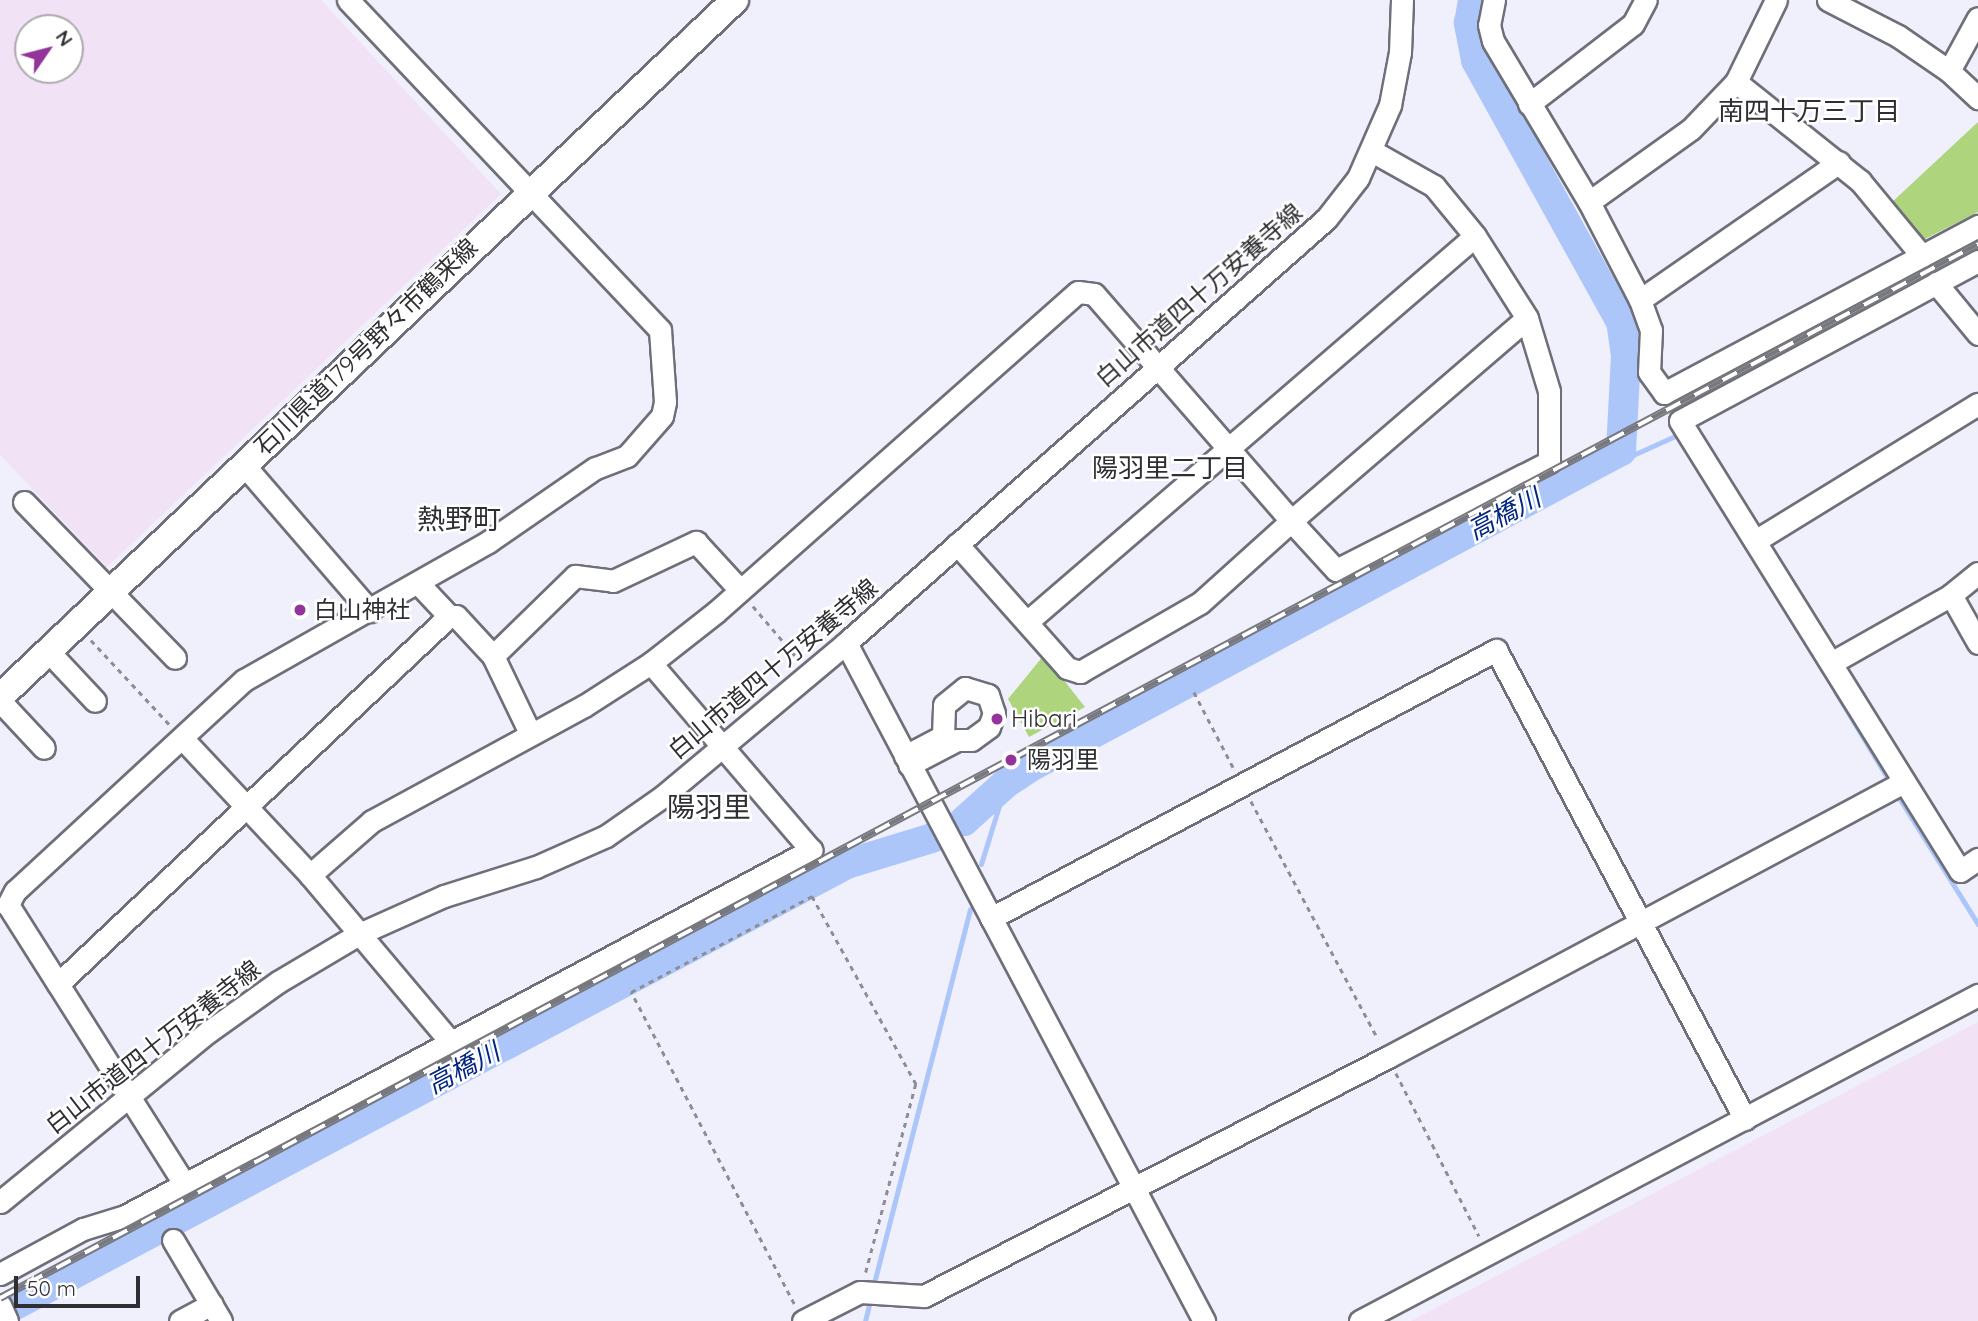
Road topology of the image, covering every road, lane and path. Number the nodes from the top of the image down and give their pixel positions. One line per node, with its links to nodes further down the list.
1 (348, 0): 15 (street)
2 (735, 0): 15 (main road, 石川県道179号野々市鶴来線)
3 (1402, 0): 13 (street, 白山市道四十万安養寺線)
4 (1494, 0): 12 (street)
5 (1646, 0): 12 (street)
6 (1776, 0): 10 (street)
7 (1828, 0): 9 (street)
8 (1978, 18): 9 (street)
9 (1949, 71): 11 (street)
10 (1737, 82): 14 (street); 16 (street)
11 (1978, 98)
12 (1529, 104): 16 (street)
13 (1372, 151): 18 (street); 25 (street, 白山市道四十万安養寺線)
14 (1839, 162): 19 (street); 22 (street)
15 (529, 191): 28 (main road, 石川県道179号野々市鶴来線); 34 (street)
16 (1589, 202): 22 (street)
17 (1978, 226): 19 (street)
18 (1475, 236): 23 (street); 27 (street)
19 (1922, 256): 22 (street)
20 (1978, 261): 21 (street)
21 (1936, 283): 24 (street); 31 (street)
22 (1640, 300)
23 (1527, 318): 30 (street); 30 (street)
24 (1978, 334)
25 (1158, 366): 27 (street); 32 (street, 白山市道四十万安養寺線); 35 (street)
26 (1978, 404): 31 (street)
27 (1229, 447): 30 (street); 40 (street)
28 (244, 465): 36 (main road, 石川県道179号野々市鶴来線); 38 (street)
29 (24, 502): 36 (street)
30 (1291, 521): 40 (street)
31 (1755, 541): 48 (street)
32 (957, 544): 40 (street); 42 (street, 白山市道四十万安養寺線)
33 (1978, 573): 37 (street)
34 (418, 583): 38 (street); 39 (street)
35 (740, 590): 45 (street); 47 (street); 49 (path)
36 (112, 592): 41 (main road, 石川県道179号野々市鶴来線); 46 (street)
37 (1951, 595): 43 (street); 48 (street)
38 (370, 611): 54 (street)
39 (449, 616): 45 (street); 59 (street)
40 (1027, 622)
41 (77, 625): 44 (main road, 石川県道179号野々市鶴来線); 54 (path)
42 (846, 643): 49 (street, 白山市道四十万安養寺線); 63 (street)
43 (1978, 643)
44 (49, 652): 51 (main road, 石川県道179号野々市鶴来線); 52 (street)
45 (493, 656): 53 (street)
46 (175, 658)
47 (652, 663): 53 (street); 56 (street)
48 (1831, 663): 58 (street)
49 (810, 674): 56 (street, 白山市道四十万安養寺線)
50 (1195, 692): 57 (path)
51 (0, 699): 55 (street)
52 (95, 701)
53 (530, 733): 61 (street)
54 (181, 738): 59 (street); 62 (street)
55 (44, 748)
56 (722, 748): 65 (street, 白山市道四十万安養寺線); 68 (street)
57 (1242, 785): 63 (street); 64 (street); 69 (path)
58 (1897, 785): 60 (street); 64 (street)
59 (247, 807): 61 (street); 66 (street)
60 (1978, 859)
61 (310, 875): 65 (street)
62 (7, 891): 66 (street)
63 (990, 918): 73 (street)
64 (1640, 921): 69 (street); 71 (street)
65 (359, 934): 68 (street); 70 (street, 白山市道四十万安養寺線)
66 (58, 984): 70 (street)
67 (1978, 995): 71 (street)
68 (449, 1040): 72 (street)
69 (1388, 1057): 73 (street); 76 (path)
70 (129, 1096): 72 (street); 74 (street, 白山市道四十万安養寺線)
71 (1745, 1119): 76 (street)
72 (183, 1182): 77 (street)
73 (1134, 1189): 78 (street); 82 (street)
74 (0, 1202)
75 (173, 1240): 79 (street)
76 (1488, 1254): 83 (street)
77 (0, 1274)
78 (868, 1293): 80 (street); 80 (path)
79 (216, 1312): 81 (street)
80 (800, 1315)
81 (180, 1321)
82 (1204, 1321)
83 (1360, 1321)

